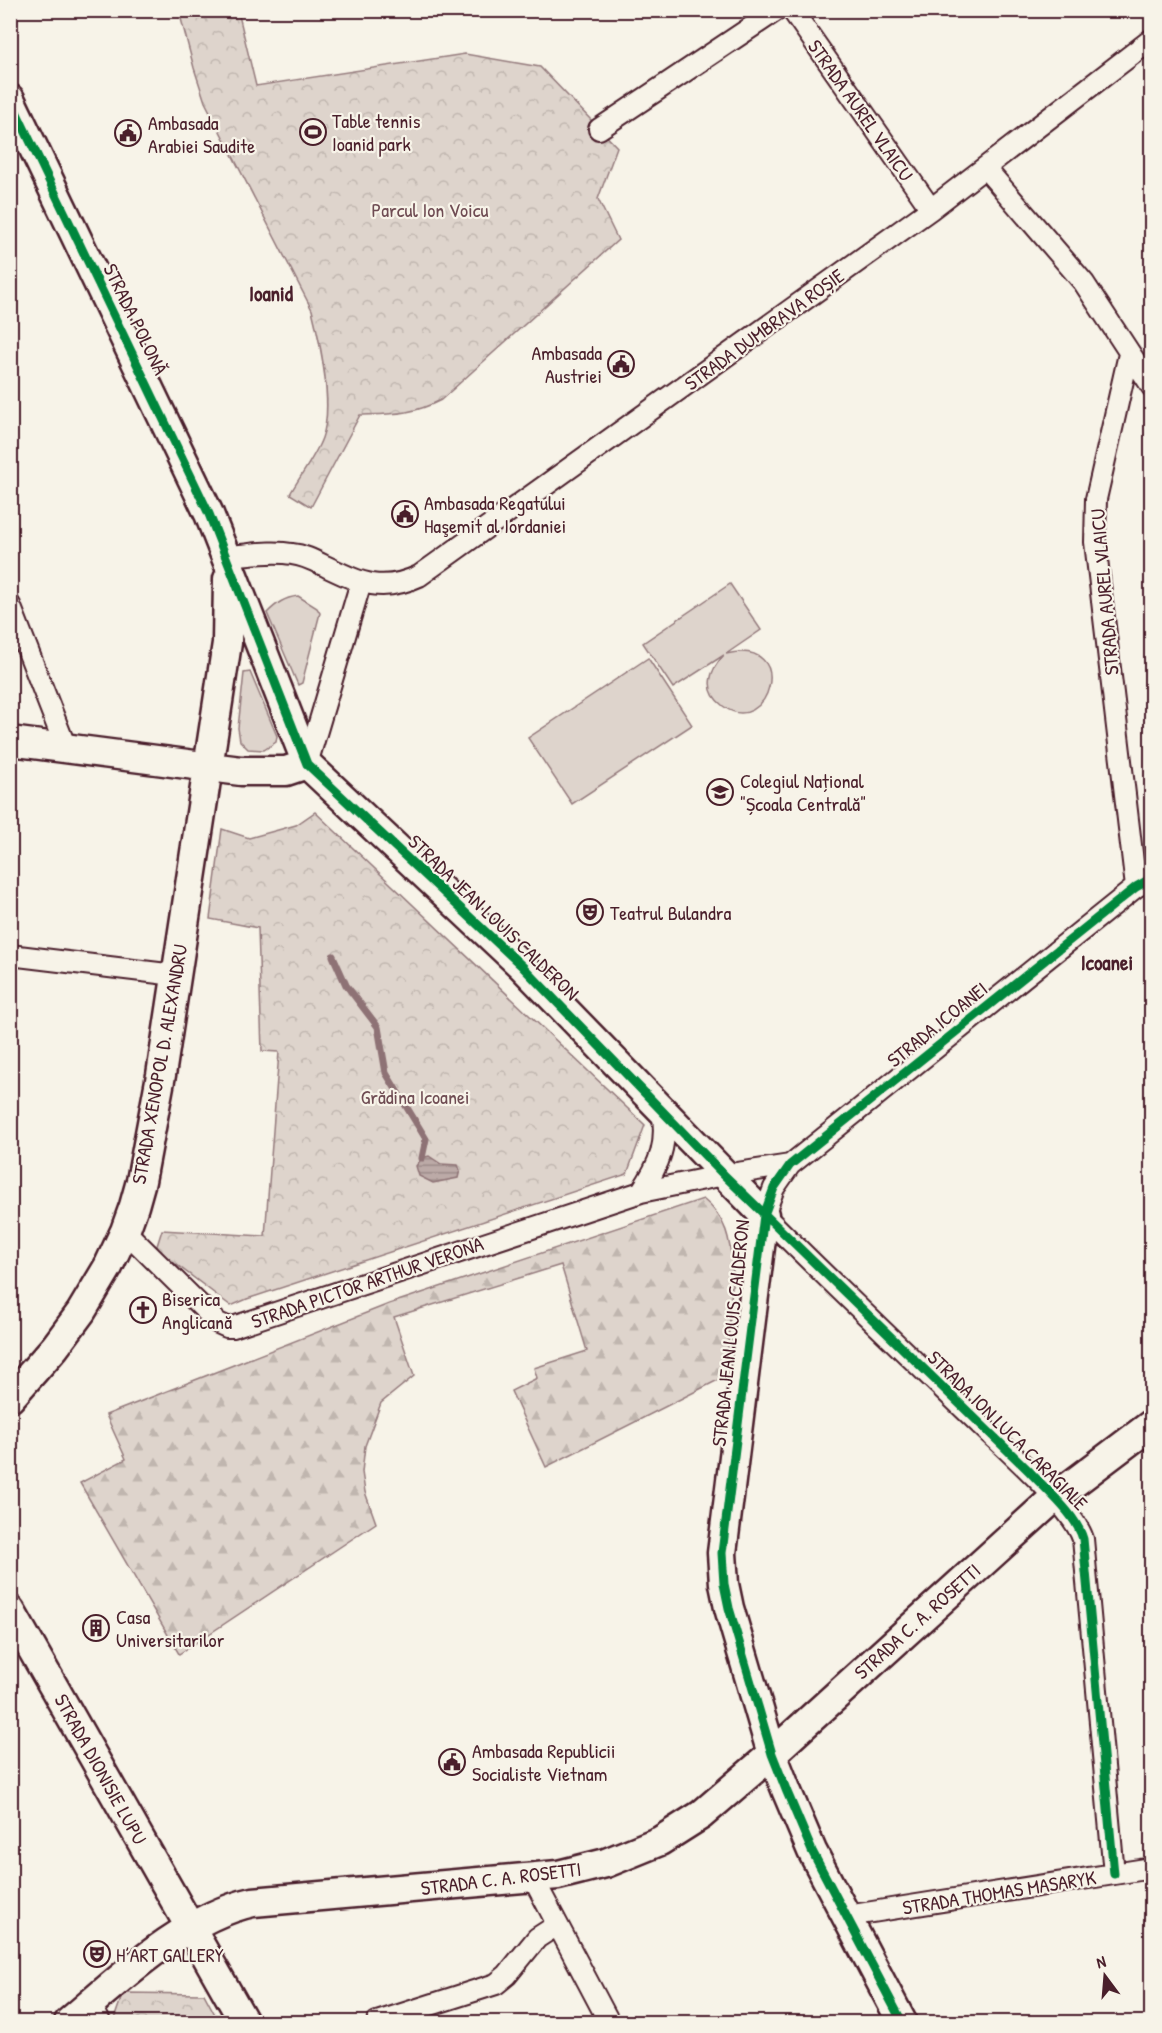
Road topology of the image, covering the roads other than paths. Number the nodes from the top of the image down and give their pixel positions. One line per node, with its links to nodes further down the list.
1 (777, 10): 5 (street)
2 (792, 10): 7 (street, STRADA AUREL VLAICU)
3 (1152, 39): 6 (street, STRADA DUMBRAVA ROȘIE)
4 (10, 99): 10 (street, STRADA POLONĂ)
5 (599, 129)
6 (986, 169): 7 (street, STRADA DUMBRAVA ROȘIE); 8 (street)
7 (931, 209): 11 (street, STRADA DUMBRAVA ROȘIE)
8 (1129, 354): 9 (street); 17 (street, STRADA AUREL VLAICU)
9 (1152, 387)
10 (227, 556): 11 (street, STRADA DUMBRAVA ROȘIE); 15 (street, STRADA POLONĂ); 16 (street, STRADA XENOPOL D. ALEXANDRU)
11 (361, 582): 15 (street)
12 (10, 605): 14 (street)
13 (10, 741): 14 (street)
14 (66, 748): 16 (street)
15 (307, 764): 16 (street); 20 (street, STRADA JEAN LOUIS CALDERON)
16 (208, 766): 19 (street, STRADA XENOPOL D. ALEXANDRU)
17 (1144, 882): 21 (street, STRADA ICOANEI)
18 (10, 955): 19 (street)
19 (175, 975): 25 (street, STRADA XENOPOL D. ALEXANDRU)
20 (662, 1110): 22 (street, STRADA JEAN LOUIS CALDERON); 23 (street)
21 (790, 1165): 22 (street); 24 (street, STRADA ICOANEI)
22 (723, 1175): 23 (street, STRADA PICTOR ARTHUR VERONA); 24 (street, STRADA JEAN LOUIS CALDERON)
23 (641, 1192): 25 (street, STRADA PICTOR ARTHUR VERONA)
24 (764, 1215): 28 (street, STRADA ION LUCA CARAGIALE); 30 (street, STRADA JEAN LOUIS CALDERON)
25 (125, 1231): 26 (street, STRADA XENOPOL D. ALEXANDRU)
26 (10, 1398)
27 (1152, 1424): 28 (street, STRADA C. A. ROSETTI)
28 (1054, 1498): 30 (street, STRADA C. A. ROSETTI); 32 (street, STRADA ION LUCA CARAGIALE)
29 (10, 1610): 36 (street, STRADA DIONISIE LUPU)
30 (772, 1754): 33 (street, STRADA C. A. ROSETTI); 34 (street, STRADA JEAN LOUIS CALDERON)
31 (1152, 1868): 32 (street, STRADA THOMAS MASARYK)
32 (1114, 1874): 34 (street, STRADA THOMAS MASARYK)
33 (533, 1878): 35 (street); 36 (street, STRADA C. A. ROSETTI)
34 (847, 1916): 42 (street, STRADA JEAN LOUIS CALDERON)
35 (557, 1925): 40 (street); 41 (street)
36 (190, 1929): 37 (street, STRADA C. A. ROSETTI); 39 (street, STRADA DIONISIE LUPU)
37 (96, 2013): 38 (street, STRADA C. A. ROSETTI)
38 (69, 2022)
39 (244, 2022)
40 (377, 2022)
41 (609, 2022)
42 (902, 2022)

